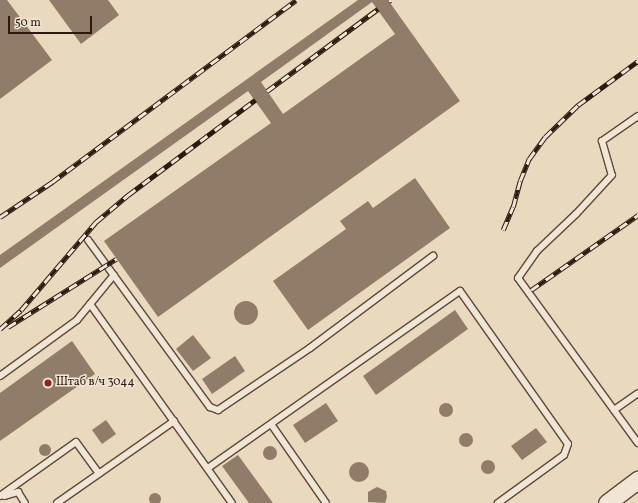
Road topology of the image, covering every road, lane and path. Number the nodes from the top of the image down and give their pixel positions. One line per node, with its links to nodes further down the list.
1 (638, 116): 8 (lane)
2 (88, 240): 4 (lane)
3 (432, 256): 4 (lane)
4 (114, 275): 5 (lane)
5 (90, 304): 6 (lane); 9 (lane)
6 (0, 376)
7 (638, 393): 8 (lane)
8 (614, 410): 11 (lane)
9 (174, 421): 12 (lane); 13 (lane)
10 (271, 424): 12 (lane); 19 (lane); 20 (lane)
11 (638, 443)
12 (208, 468): 18 (lane)
13 (99, 474): 15 (lane); 17 (lane)
14 (638, 480): 21 (street)
15 (0, 496): 16 (lane)
16 (25, 503)
17 (57, 503)
18 (232, 503)
19 (326, 503)
20 (498, 503)
21 (607, 503)

